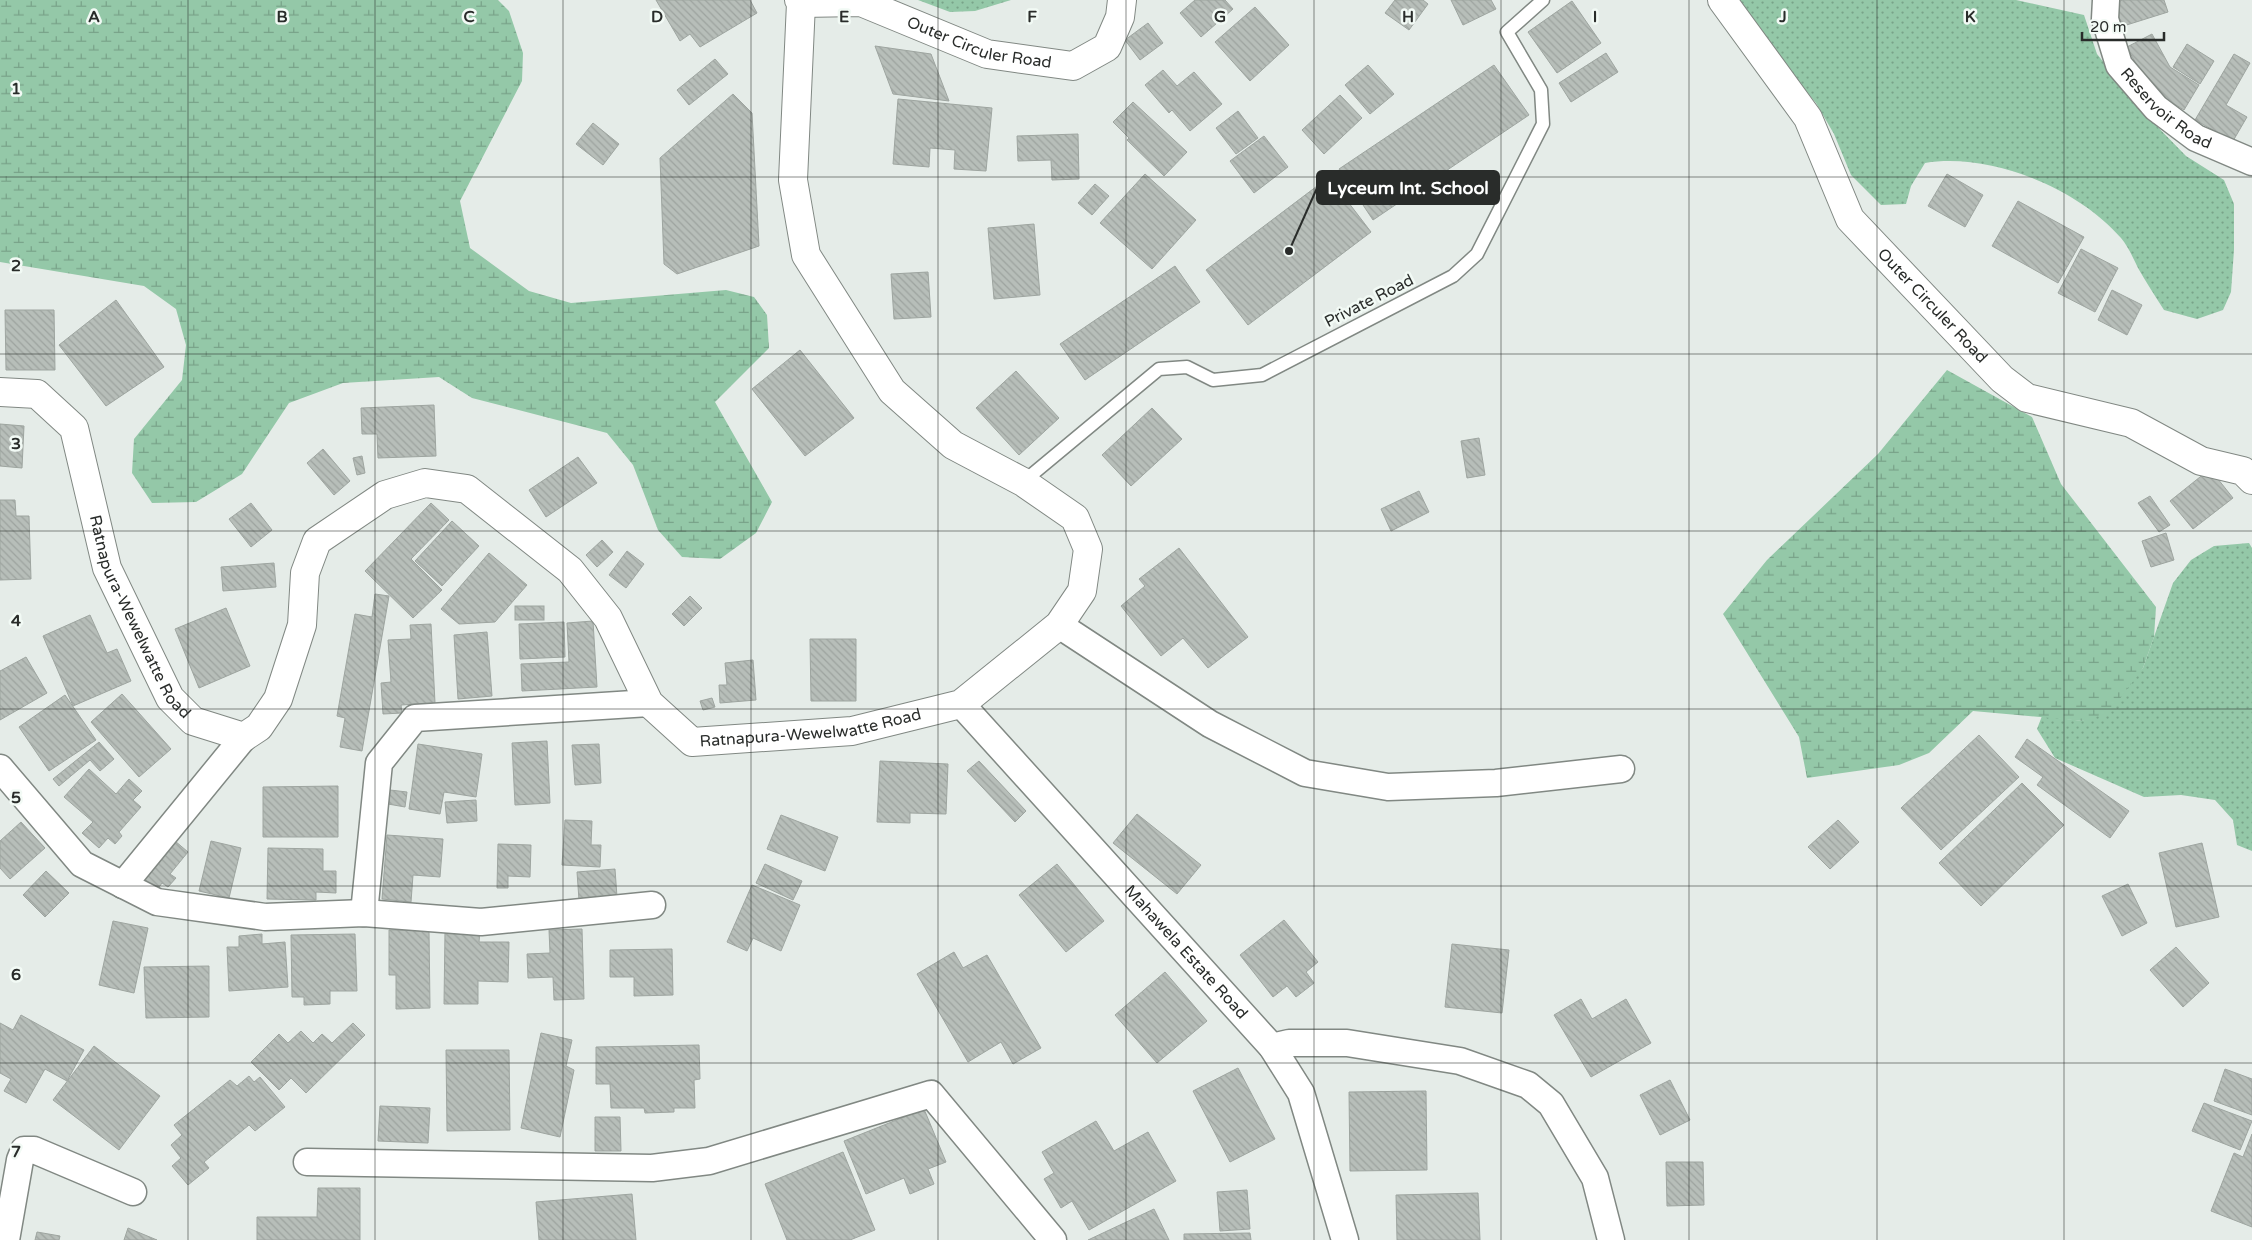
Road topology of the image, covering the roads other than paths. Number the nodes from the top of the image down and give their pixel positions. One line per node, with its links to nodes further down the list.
1 (1122, 0): 5 (main road, Outer Circuler Road)
2 (1543, 0): 9 (lane, Private Road)
3 (1722, 0): 8 (main road, Outer Circuler Road)
4 (2106, 0): 6 (street, Reservoir Road)
5 (800, 2): 9 (main road, Ratnapura-Wewelwatte Road)
6 (2252, 162)
7 (0, 392): 13 (main road, Ratnapura-Wewelwatte Road)
8 (2252, 480)
9 (1023, 482): 10 (main road, Ratnapura-Wewelwatte Road)
10 (1059, 625): 12 (main road, Ratnapura-Wewelwatte Road); 15 (street)
11 (649, 703): 12 (main road, Ratnapura-Wewelwatte Road); 13 (main road, Ratnapura-Wewelwatte Road); 18 (street)
12 (961, 704): 19 (street, Mahawela Estate Road)
13 (244, 737): 16 (street)
14 (0, 768): 16 (street)
15 (1621, 769)
16 (123, 885): 18 (street)
17 (652, 905): 18 (street)
18 (364, 913)
19 (1272, 1047): 24 (street, Mahawela Estate Road); 25 (street)
20 (307, 1162): 23 (street)
21 (133, 1192): 22 (street)
22 (6, 1240)
23 (1053, 1240)
24 (1344, 1240)
25 (1610, 1240)

